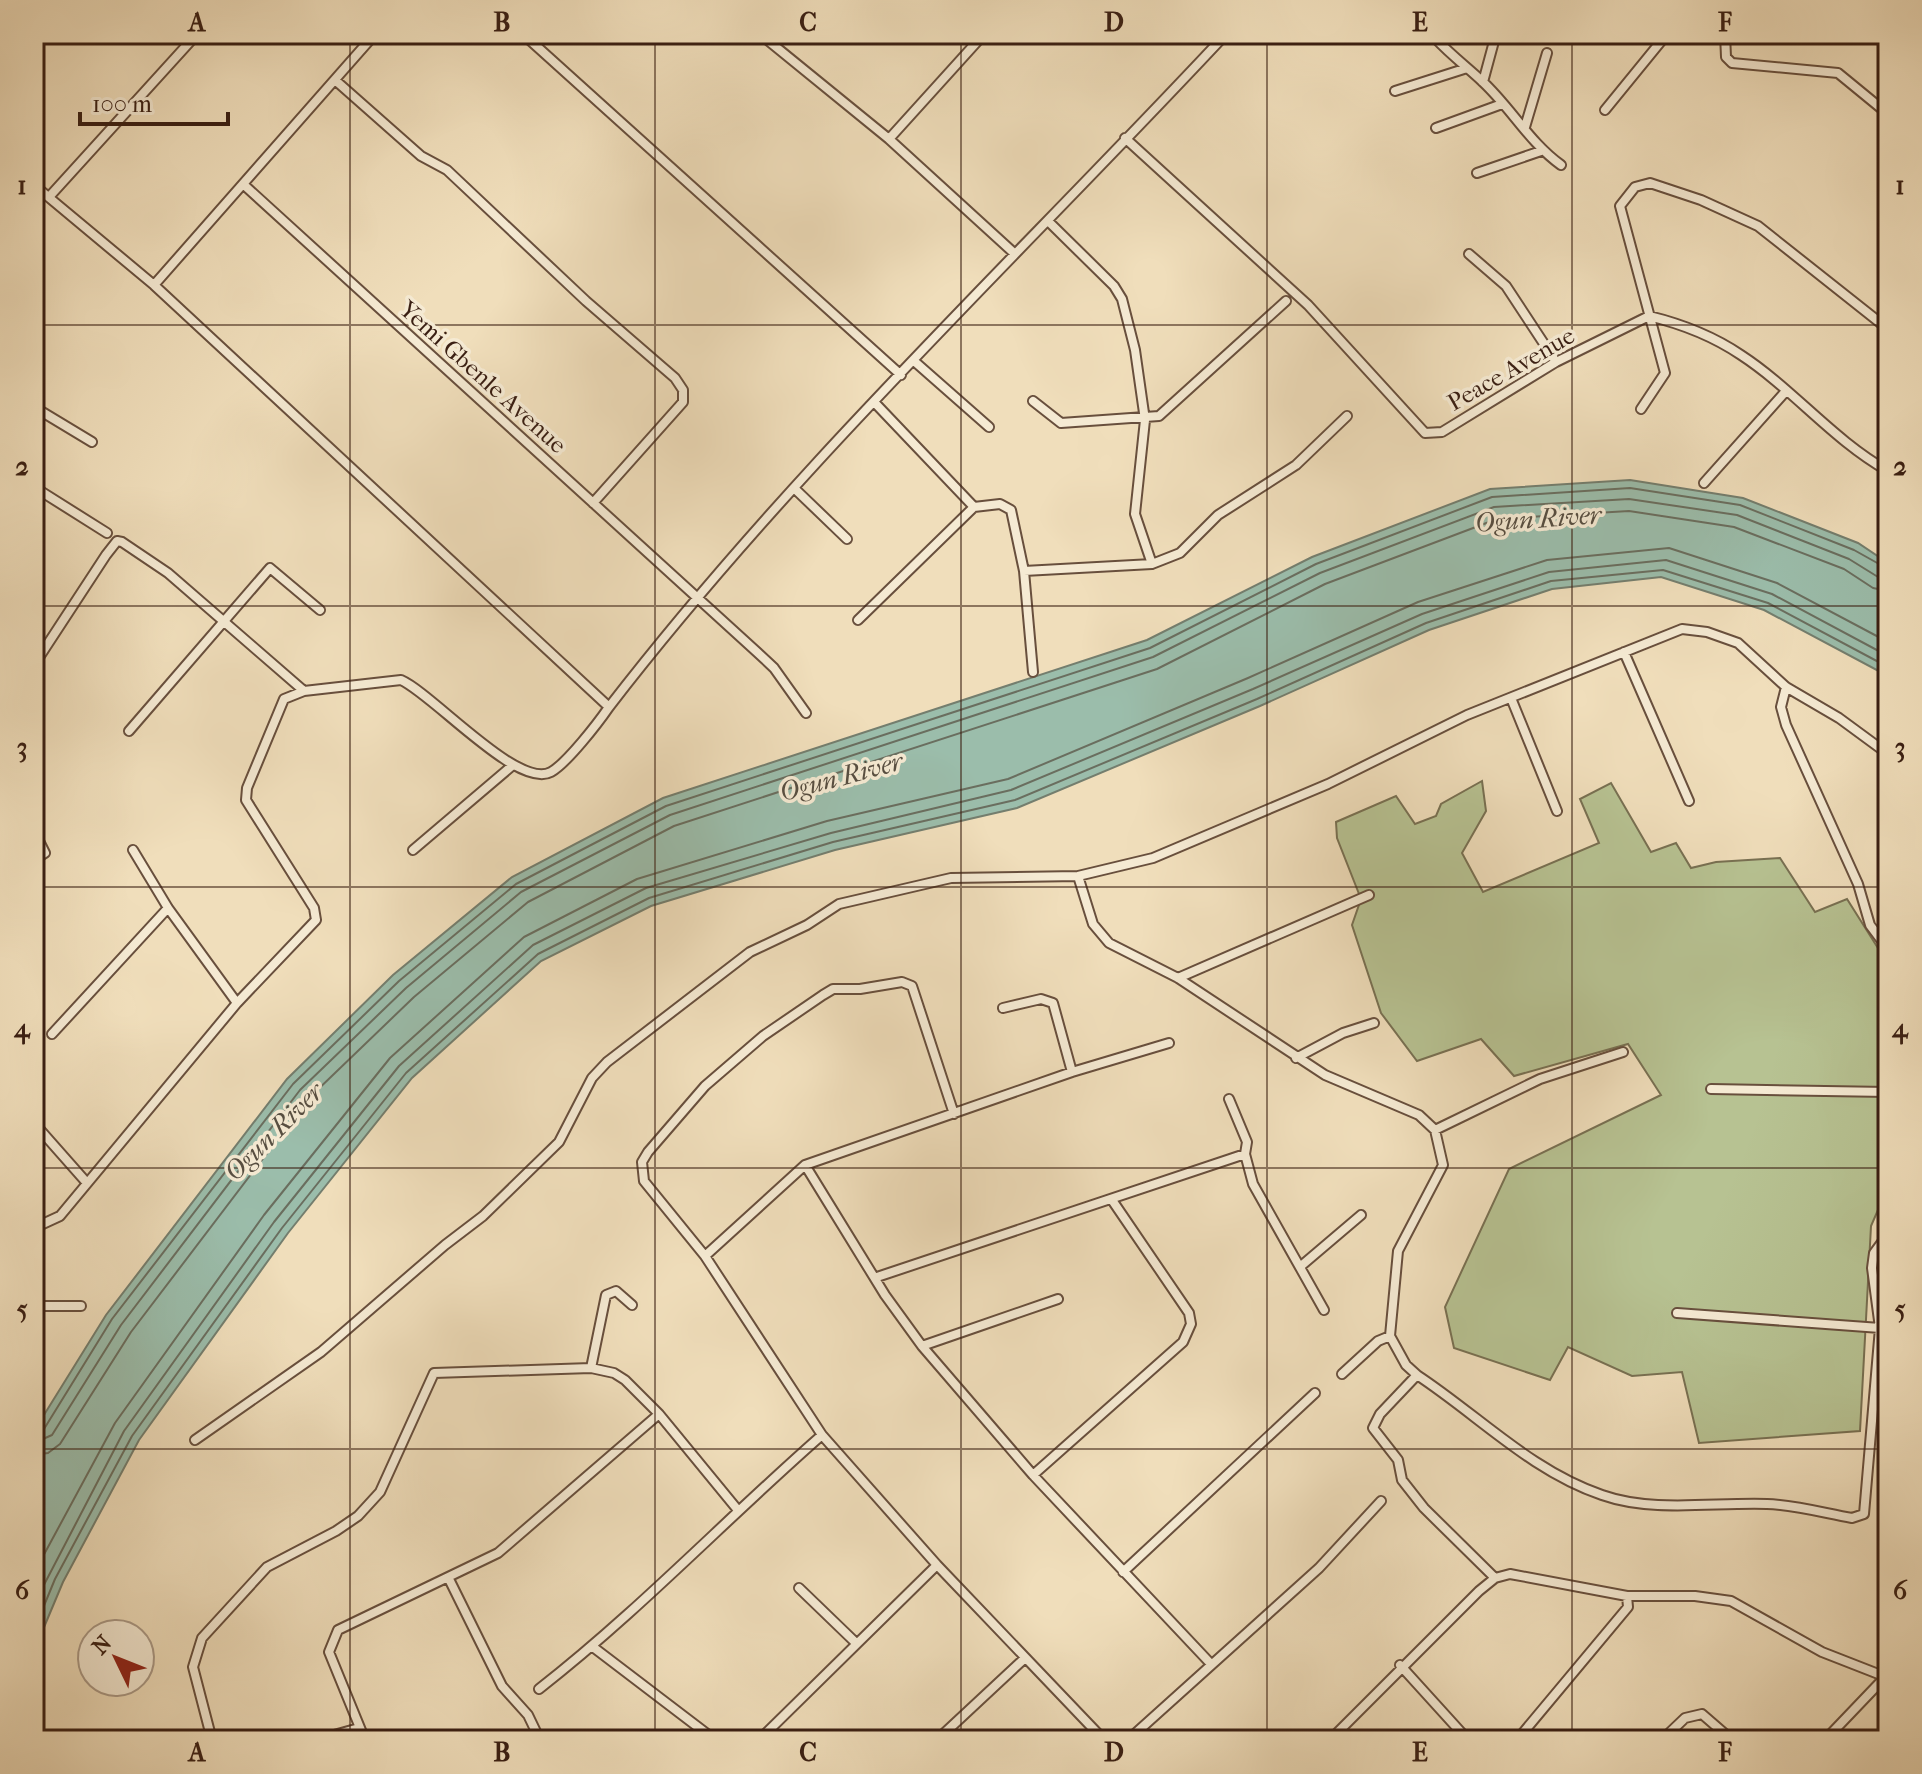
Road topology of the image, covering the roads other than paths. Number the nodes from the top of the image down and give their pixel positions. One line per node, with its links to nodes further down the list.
1 (197, 34): 28 (street)
2 (375, 34): 13 (street)
3 (523, 34): 38 (street)
4 (761, 34): 22 (street)
5 (984, 34): 22 (street)
6 (1226, 34): 21 (street)
7 (1496, 34): 14 (street)
8 (1667, 34): 17 (street)
9 (1725, 34): 18 (street)
10 (1436, 39): 12 (street)
11 (1547, 53): 19 (street)
12 (1464, 69): 14 (street); 15 (street)
13 (335, 80): 26 (street); 52 (street)
14 (1483, 82): 16 (street)
15 (1395, 91)
16 (1502, 104): 19 (street); 20 (street)
17 (1605, 110)
18 (1888, 114)
19 (1525, 127): 23 (street)
20 (1436, 128)
21 (1125, 138): 29 (street); 37 (street, Peace Avenue)
22 (889, 139): 30 (street)
23 (1541, 151): 24 (street); 25 (street)
24 (1561, 165)
25 (1477, 173)
26 (243, 184): 32 (street); 52 (street, Yemi Gbenle Avenue)
27 (34, 185): 28 (street)
28 (49, 197): 32 (street)
29 (1048, 221): 30 (street); 45 (street)
30 (1015, 254): 36 (street)
31 (1469, 254): 37 (street)
32 (154, 285): 68 (street)
33 (1286, 301): 45 (street)
34 (1649, 316): 35 (street); 37 (street, Peace Avenue); 39 (street); 43 (street)
35 (1888, 329)
36 (914, 361): 38 (street); 46 (street)
37 (1556, 362)
38 (901, 375): 41 (street)
39 (1786, 391): 48 (street); 49 (street)
40 (1033, 401): 45 (street)
41 (875, 403): 51 (street); 53 (street)
42 (34, 407): 47 (street)
43 (1641, 409)
44 (1347, 416): 56 (street)
45 (1145, 420): 56 (street)
46 (989, 427)
47 (92, 442)
48 (1888, 471)
49 (1704, 483)
50 (34, 487): 54 (street)
51 (795, 489): 55 (street); 58 (street)
52 (593, 503): 58 (street, Yemi Gbenle Avenue)
53 (974, 507): 57 (street); 60 (street)
54 (107, 533)
55 (847, 539)
56 (1152, 564): 57 (street)
57 (1024, 571): 64 (street)
58 (697, 599): 68 (street); 69 (street, Yemi Gbenle Avenue)
59 (320, 610): 61 (street)
60 (858, 620)
61 (224, 621): 63 (street); 66 (street); 70 (street)
62 (1624, 652): 65 (street); 67 (street); 73 (street)
63 (34, 665)
64 (1033, 672)
65 (1786, 687): 71 (street); 82 (street)
66 (304, 691): 72 (street); 84 (street)
67 (1511, 698): 74 (street); 79 (street)
68 (609, 707): 72 (street)
69 (806, 713)
70 (129, 731)
71 (1888, 754)
72 (513, 765): 77 (street)
73 (1689, 801)
74 (1557, 811)
75 (34, 831): 78 (street)
76 (133, 850): 81 (street)
77 (413, 850)
78 (34, 860)
79 (1078, 876): 83 (street); 123 (street)
80 (1369, 895): 83 (street)
81 (168, 908): 84 (street); 87 (street)
82 (1888, 949)
83 (1178, 978): 90 (street)
84 (237, 1003): 100 (street)
85 (1003, 1008): 91 (street)
86 (1374, 1023): 90 (street)
87 (52, 1034)
88 (1169, 1043): 91 (street)
89 (1623, 1052): 97 (street)
90 (1296, 1058): 97 (street)
91 (1072, 1072): 95 (street)
92 (1711, 1089): 93 (street)
93 (1888, 1092)
94 (1229, 1099): 98 (street)
95 (954, 1114): 99 (street); 105 (street)
96 (34, 1123): 100 (street)
97 (1435, 1130): 115 (street)
98 (1245, 1154): 101 (street); 106 (street)
99 (805, 1165): 105 (street); 107 (street)
100 (87, 1183): 103 (street)
101 (1112, 1200): 107 (street); 124 (street)
102 (1361, 1215): 106 (street)
103 (34, 1228)
104 (1888, 1234): 114 (street)
105 (705, 1256): 122 (street)
106 (1301, 1266): 112 (street)
107 (877, 1277): 116 (street)
108 (1058, 1299): 116 (street)
109 (632, 1305): 117 (street)
110 (34, 1306): 111 (street)
111 (81, 1306)
112 (1324, 1310)
113 (1677, 1313): 114 (street)
114 (1880, 1328): 119 (street)
115 (1390, 1336): 118 (street); 119 (street)
116 (922, 1346): 124 (street)
117 (591, 1368): 121 (street); 141 (street)
118 (1342, 1374)
119 (1417, 1375): 129 (street)
120 (1315, 1393): 128 (street)
121 (659, 1414): 126 (street); 130 (street)
122 (822, 1435): 126 (street); 127 (street)
123 (195, 1440)
124 (1033, 1475): 128 (street)
125 (1381, 1501): 136 (street)
126 (737, 1509): 134 (street)
127 (937, 1565): 133 (street); 135 (street)
128 (1123, 1572): 136 (street)
129 (1495, 1578): 132 (street); 137 (street)
130 (449, 1579): 140 (street); 144 (street)
131 (799, 1588): 133 (street)
132 (1627, 1596): 138 (street); 152 (street)
133 (856, 1643): 146 (street)
134 (593, 1647): 139 (street); 145 (street)
135 (1025, 1658): 147 (street); 148 (street)
136 (1211, 1664): 149 (street)
137 (1400, 1665): 150 (street); 151 (street)
138 (1887, 1676): 155 (street)
139 (539, 1689)
140 (359, 1728): 142 (street); 143 (street)
141 (212, 1740)
142 (316, 1740)
143 (365, 1740)
144 (540, 1740)
145 (715, 1740)
146 (759, 1740)
147 (937, 1740)
148 (1104, 1740)
149 (1128, 1740)
150 (1330, 1740)
151 (1468, 1740)
152 (1517, 1740)
153 (1662, 1740): 154 (street)
154 (1732, 1740)
155 (1825, 1740)

